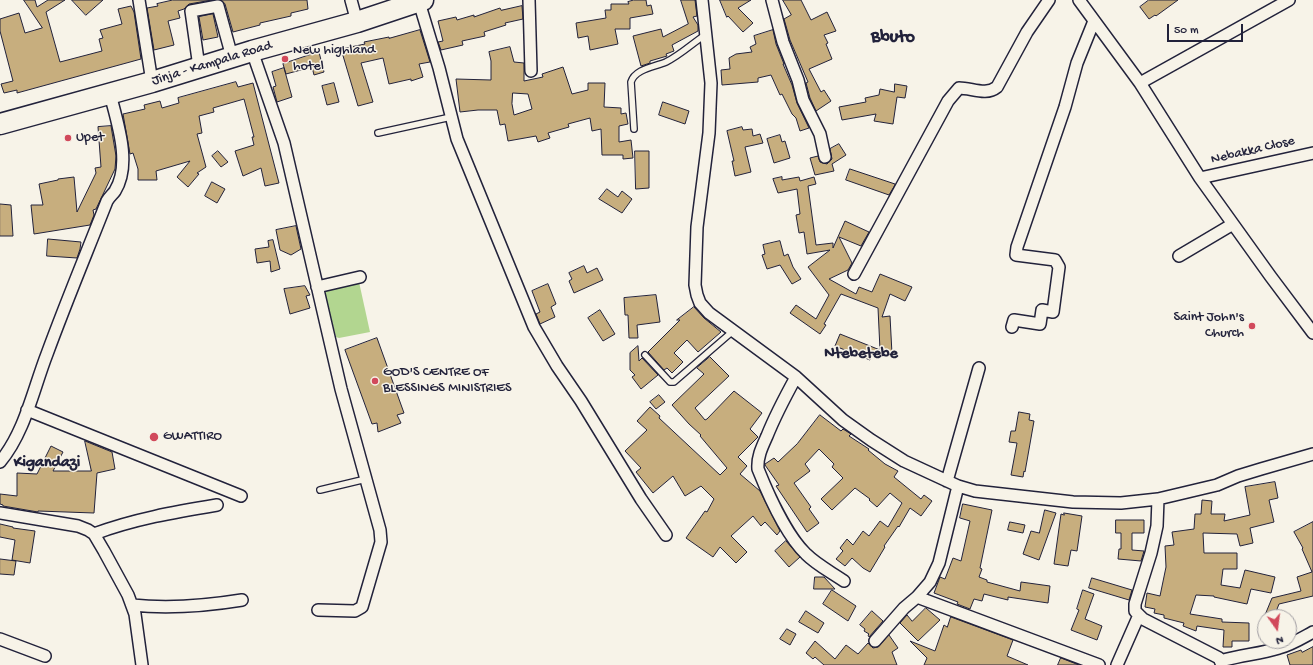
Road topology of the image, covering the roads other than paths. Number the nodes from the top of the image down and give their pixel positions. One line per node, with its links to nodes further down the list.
1 (139, 0): 17 (street)
2 (351, 0): 11 (street)
3 (529, 0): 16 (street)
4 (702, 0): 12 (street)
5 (772, 0): 25 (street)
6 (1049, 0): 29 (street)
7 (1080, 0): 10 (street)
8 (1289, 0): 18 (street)
9 (421, 1): 11 (highway, Jinja - Kampala Road); 20 (street)
10 (1094, 21): 18 (street); 32 (street)
11 (357, 22): 13 (highway, Jinja - Kampala Road)
12 (705, 35): 22 (lane); 33 (street)
13 (252, 51): 14 (highway, Jinja - Kampala Road); 31 (street)
14 (232, 57): 15 (highway, Jinja - Kampala Road); 15 (street)
15 (199, 67): 17 (highway, Jinja - Kampala Road)
16 (531, 70)
17 (152, 82): 19 (highway, Jinja - Kampala Road)
18 (1140, 83): 26 (street)
19 (110, 94): 21 (highway, Jinja - Kampala Road); 38 (street)
20 (451, 117): 23 (lane); 50 (street)
21 (0, 124)
22 (634, 129)
23 (378, 133)
24 (1313, 153): 26 (street, Nebakka Close)
25 (825, 157)
26 (1200, 178): 27 (street)
27 (1233, 224): 28 (street); 34 (street)
28 (1179, 256)
29 (854, 274)
30 (360, 277): 31 (street)
31 (316, 287): 41 (street)
32 (1012, 327)
33 (733, 331): 35 (lane); 37 (street)
34 (1313, 333)
35 (644, 355)
36 (979, 368): 42 (street)
37 (796, 377): 42 (street); 51 (street)
38 (27, 410): 40 (street); 45 (street)
39 (1313, 454): 46 (street)
40 (0, 462)
41 (366, 479): 44 (lane); 55 (street)
42 (947, 481): 43 (street)
43 (958, 486): 46 (street); 52 (street)
44 (320, 490)
45 (241, 496)
46 (1158, 499): 56 (street)
47 (217, 505): 49 (street)
48 (0, 513): 49 (street)
49 (94, 534): 54 (street)
50 (666, 535)
51 (844, 581)
52 (917, 597): 59 (street); 63 (street)
53 (242, 600): 54 (street)
54 (132, 606): 62 (street)
55 (318, 610)
56 (1139, 616): 61 (street); 64 (street)
57 (1313, 632): 61 (street)
58 (0, 639): 60 (street)
59 (875, 641)
60 (45, 656)
61 (1221, 663)
62 (142, 665)
63 (1099, 665)
64 (1117, 665)

